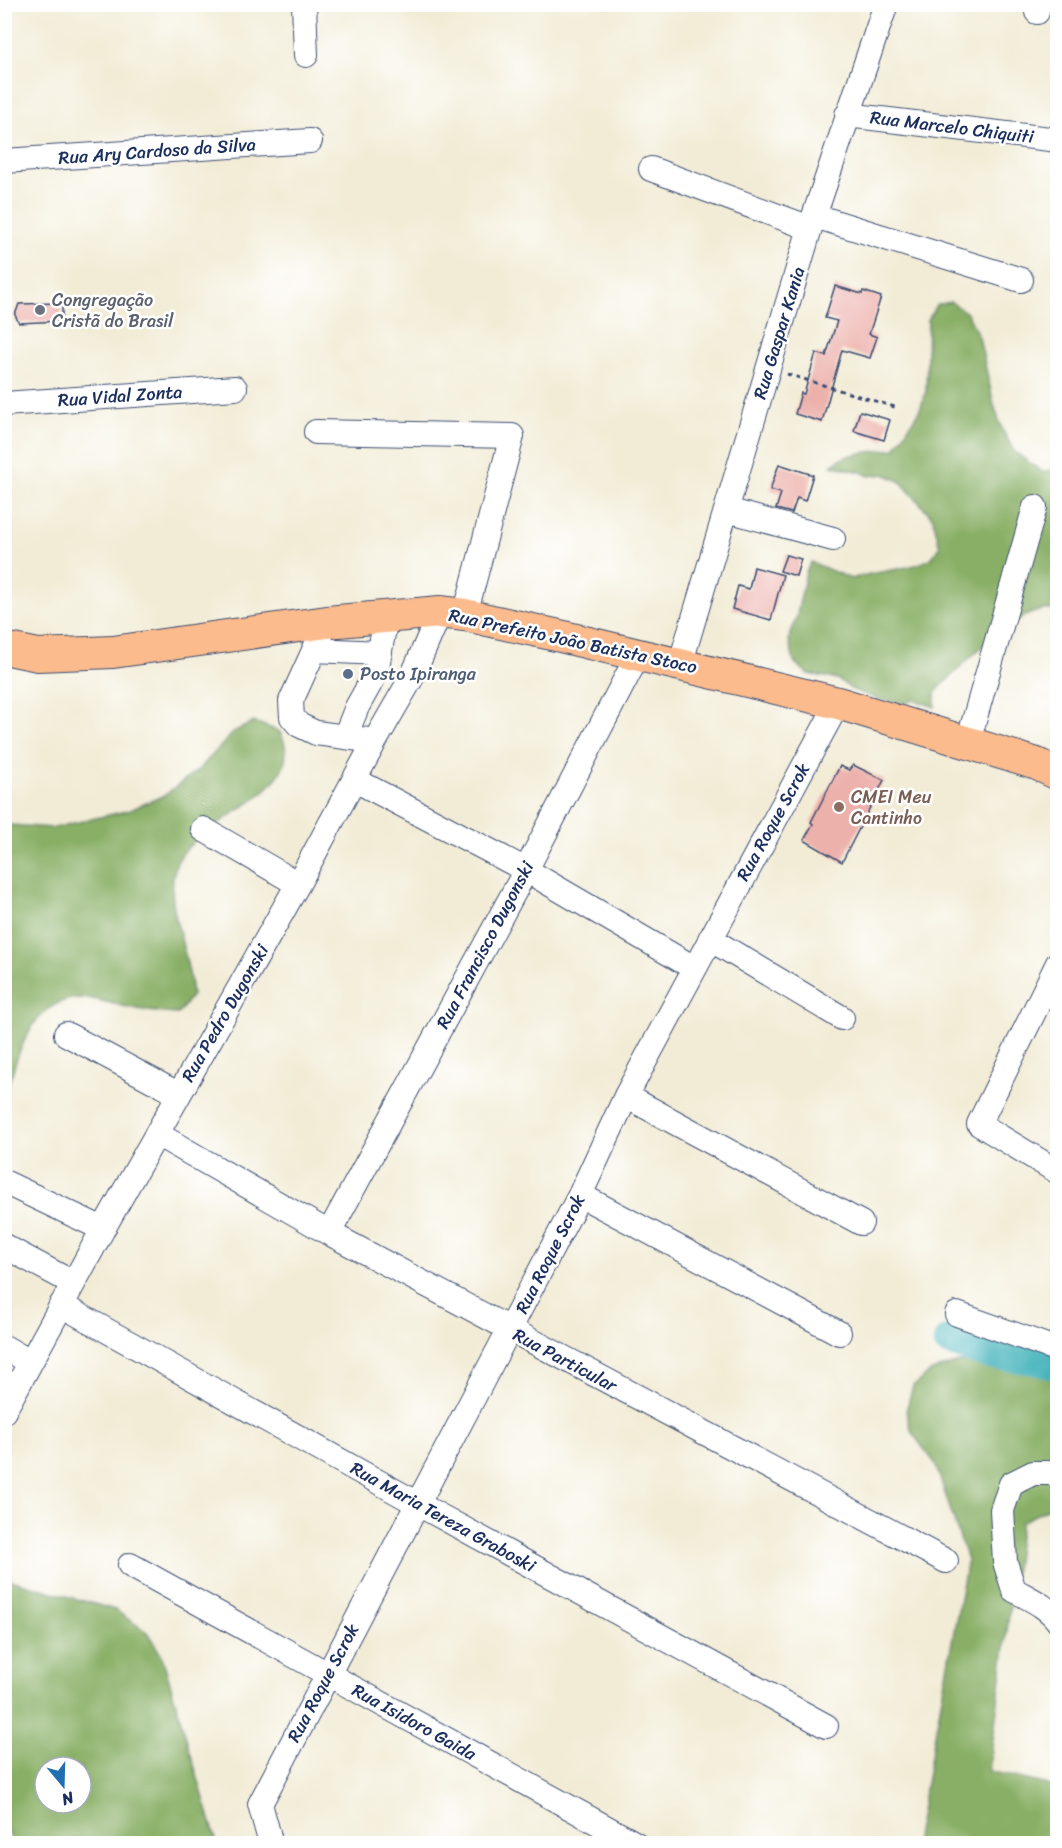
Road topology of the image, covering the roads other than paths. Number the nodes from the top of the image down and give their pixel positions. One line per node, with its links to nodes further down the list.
1 (304, 4): 3 (street)
2 (886, 4): 4 (street, Rua Gaspar Kania)
3 (306, 55)
4 (847, 115): 5 (street, Rua Marcelo Chiquiti); 9 (street, Rua Gaspar Kania)
5 (1058, 140)
6 (310, 141): 7 (street, Rua Ary Cardoso da Silva)
7 (4, 161)
8 (651, 169): 9 (street)
9 (812, 222): 10 (street); 15 (street, Rua Gaspar Kania)
10 (1021, 280)
11 (235, 388): 12 (street, Rua Vidal Zonta)
12 (4, 404)
13 (316, 432): 17 (street, Rua Pedro Dugonski)
14 (1035, 507): 28 (street)
15 (727, 510): 16 (street); 23 (street, Rua Gaspar Kania)
16 (833, 539)
17 (453, 614): 18 (main road, Rua Prefeito João Batista Stoco); 21 (main road, Rua Prefeito João Batista Stoco); 24 (street, Rua Pedro Dugonski)
18 (386, 617): 19 (main road, Rua Prefeito João Batista Stoco); 22 (street)
19 (321, 636): 20 (main road, Rua Prefeito João Batista Stoco); 22 (street); 26 (street)
20 (4, 648)
21 (638, 655): 23 (main road, Rua Prefeito João Batista Stoco); 32 (street, Rua Francisco Dugonski)
22 (378, 663): 24 (street); 26 (street)
23 (680, 664): 25 (main road, Rua Prefeito João Batista Stoco)
24 (412, 677): 27 (street, Rua Pedro Dugonski)
25 (838, 703): 28 (main road, Rua Prefeito João Batista Stoco); 34 (street, Rua Roque Scrok)
26 (345, 737): 27 (street)
27 (375, 741): 30 (street, Rua Pedro Dugonski)
28 (968, 742): 29 (main road, Rua Prefeito João Batista Stoco)
29 (1058, 774)
30 (355, 780): 32 (street); 33 (street, Rua Pedro Dugonski)
31 (203, 830): 33 (street)
32 (526, 870): 36 (street); 47 (street, Rua Francisco Dugonski)
33 (298, 884): 39 (street, Rua Pedro Dugonski)
34 (710, 939): 36 (street, Rua Roque Scrok); 37 (street)
35 (1058, 963): 42 (street)
36 (694, 968): 40 (street, Rua Roque Scrok)
37 (842, 1018)
38 (66, 1034): 39 (street)
39 (178, 1094): 41 (street, Rua Pedro Dugonski)
40 (626, 1096): 44 (street, Rua Roque Scrok); 45 (street)
41 (157, 1134): 46 (street, Rua Pedro Dugonski); 47 (street, Rua Particular)
42 (1058, 1172)
43 (4, 1182): 46 (street)
44 (580, 1195): 52 (street, Rua Roque Scrok); 53 (street)
45 (861, 1223)
46 (103, 1229): 49 (street, Rua Pedro Dugonski)
47 (329, 1233): 52 (street, Rua Particular)
48 (4, 1246): 49 (street)
49 (73, 1283): 50 (street, Rua Pedro Dugonski)
50 (61, 1305): 56 (street, Rua Pedro Dugonski); 59 (street, Rua Maria Tereza Graboski)
51 (957, 1314): 55 (street)
52 (510, 1331): 59 (street, Rua Roque Scrok); 60 (street, Rua Particular)
53 (839, 1333)
54 (4, 1347): 56 (street)
55 (1058, 1350)
56 (30, 1362): 57 (street, Rua Pedro Dugonski)
57 (4, 1410)
58 (1058, 1473): 62 (street)
59 (418, 1504): 63 (street, Rua Roque Scrok); 64 (street, Rua Maria Tereza Graboski)
60 (946, 1561)
61 (130, 1565): 63 (street, Rua Isidoro Gaida)
62 (1058, 1621)
63 (327, 1674): 65 (street, Rua Roque Scrok); 66 (street, Rua Isidoro Gaida)
64 (826, 1726)
65 (271, 1844)
66 (636, 1844)

